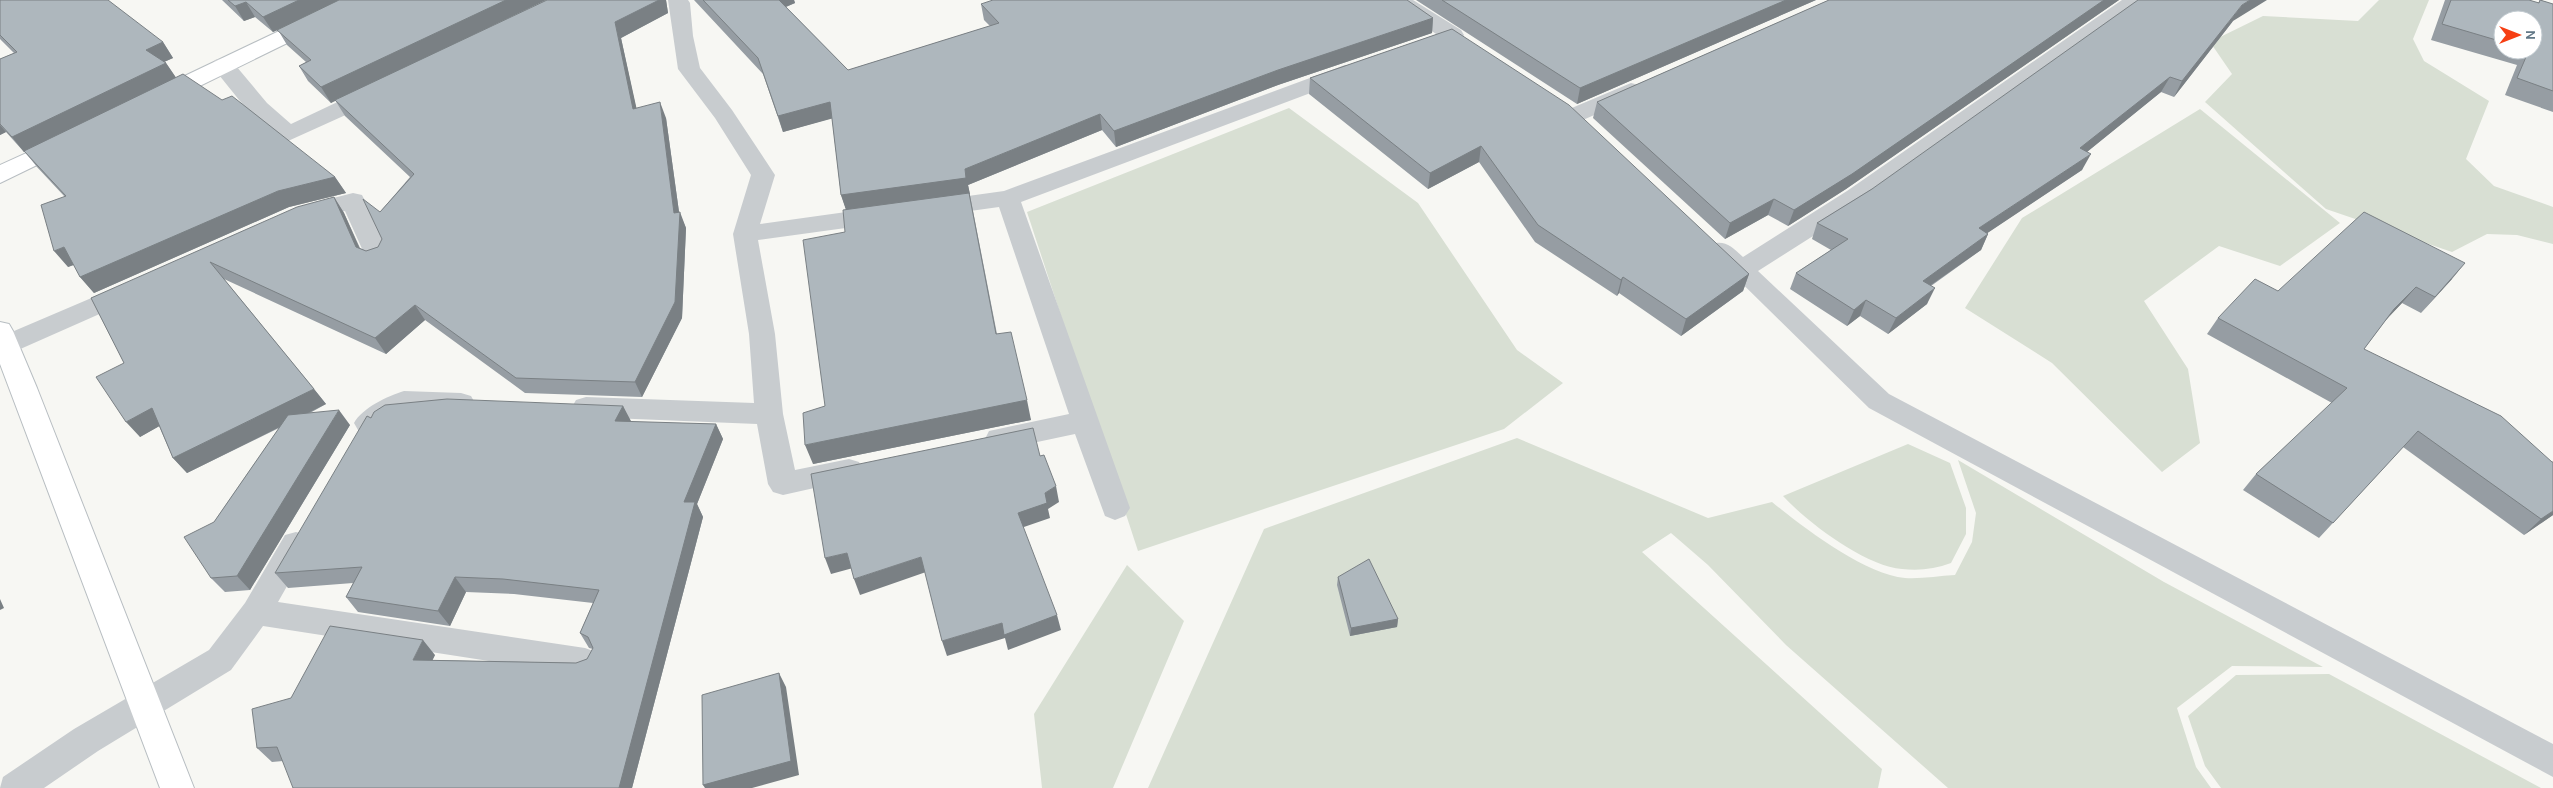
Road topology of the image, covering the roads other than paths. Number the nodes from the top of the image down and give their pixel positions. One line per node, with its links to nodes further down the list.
1 (360, 0): 7 (street)
2 (678, 0): 16 (street)
3 (1399, 0): 5 (street)
4 (2136, 0): 19 (street)
5 (1425, 45)
6 (1370, 64): 14 (street)
7 (224, 65): 9 (street); 10 (street)
8 (1648, 83): 11 (street)
9 (391, 85)
10 (136, 108)
11 (1575, 115)
12 (84, 133): 13 (street)
13 (0, 175)
14 (1008, 198): 16 (street); 25 (street)
15 (281, 223): 18 (street)
16 (745, 234): 24 (street)
17 (1706, 236): 19 (street)
18 (377, 256)
19 (1742, 269): 34 (street)
20 (146, 283): 21 (street)
21 (2, 342): 33 (street)
22 (483, 404): 27 (street)
23 (562, 406): 24 (street)
24 (769, 414): 28 (street)
25 (1086, 421): 26 (street); 29 (street)
26 (978, 443)
27 (352, 448)
28 (871, 466)
29 (1115, 508)
30 (307, 526): 31 (street)
31 (256, 612): 32 (street); 33 (street)
32 (585, 662)
33 (143, 706): 35 (street); 36 (street)
34 (2553, 761)
35 (15, 788)
36 (177, 788)

